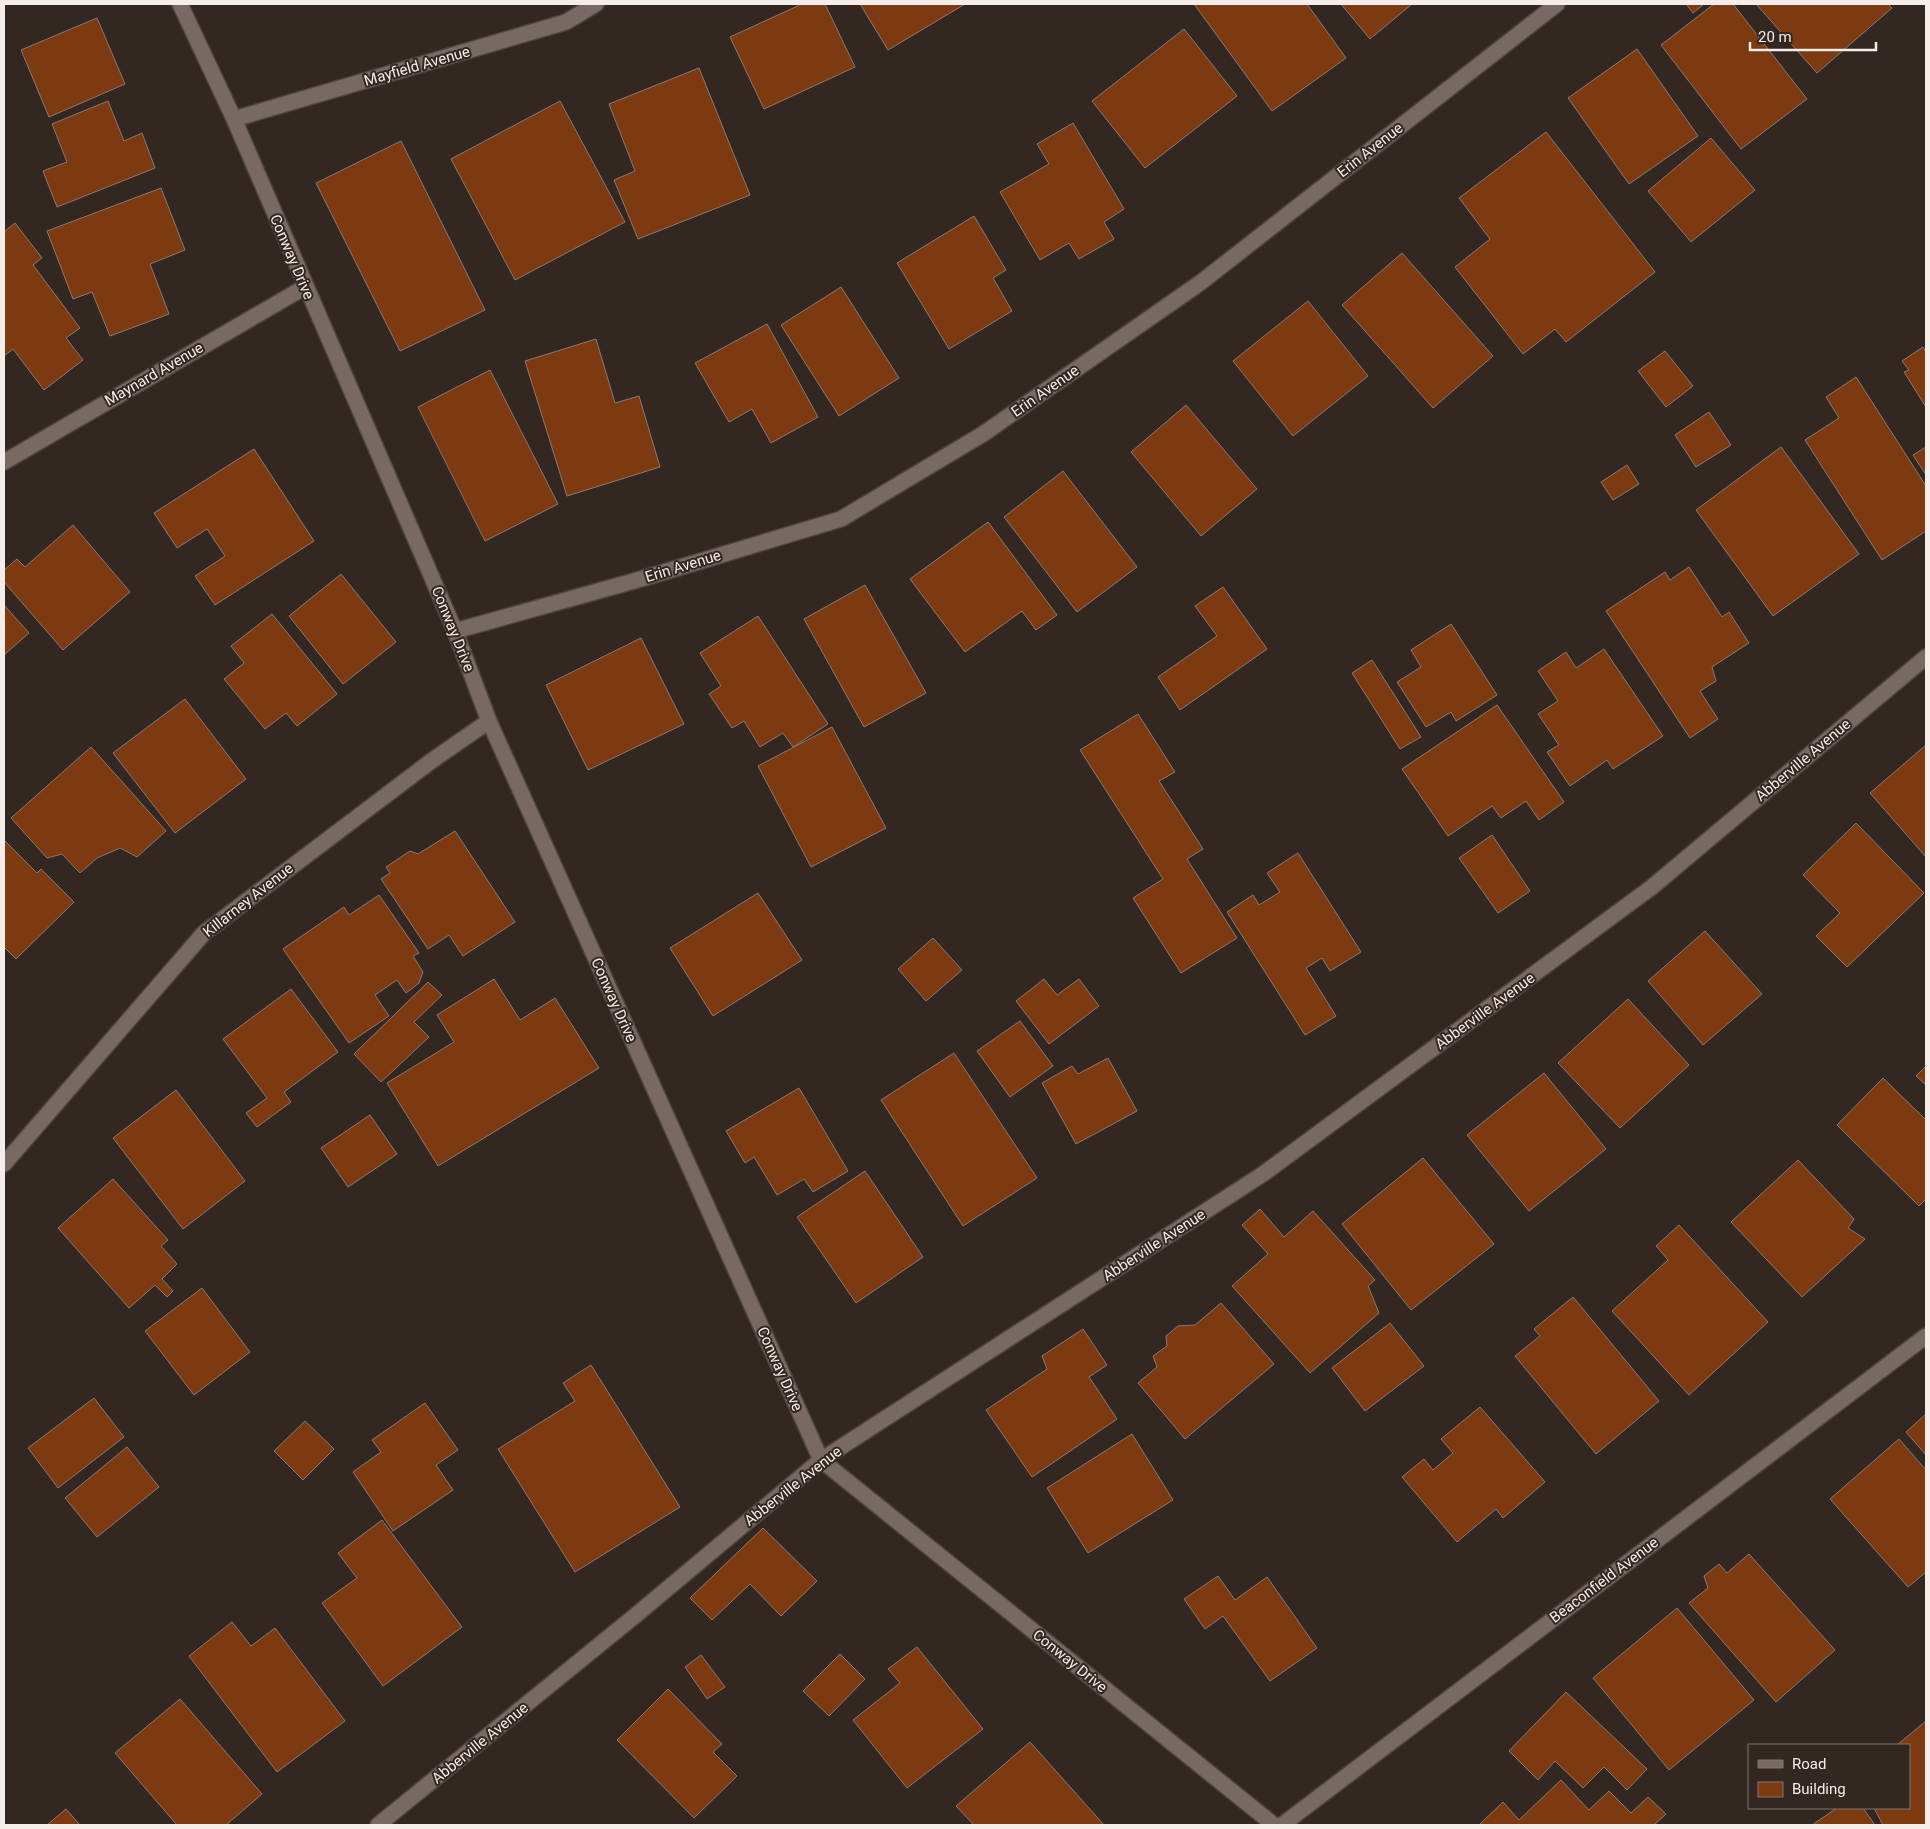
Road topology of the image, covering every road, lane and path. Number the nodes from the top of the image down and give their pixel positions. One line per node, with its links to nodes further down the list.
1 (180, 4): 4 (street, Conway Drive)
2 (596, 4): 4 (street, Mayfield Avenue)
3 (1557, 4): 7 (street, Erin Avenue)
4 (234, 119): 5 (street, Conway Drive)
5 (305, 287): 6 (street, Maynard Avenue); 7 (street, Conway Drive)
6 (4, 462)
7 (455, 631): 9 (street, Conway Drive)
8 (1926, 657): 12 (street, Abberville Avenue)
9 (489, 721): 10 (street, Killarney Avenue); 12 (street, Conway Drive)
10 (4, 1164)
11 (1926, 1336): 15 (street, Beaconfield Avenue)
12 (821, 1460): 13 (street, Abberville Avenue); 14 (street, Conway Drive)
13 (378, 1825)
14 (1274, 1825)
15 (1282, 1825)

